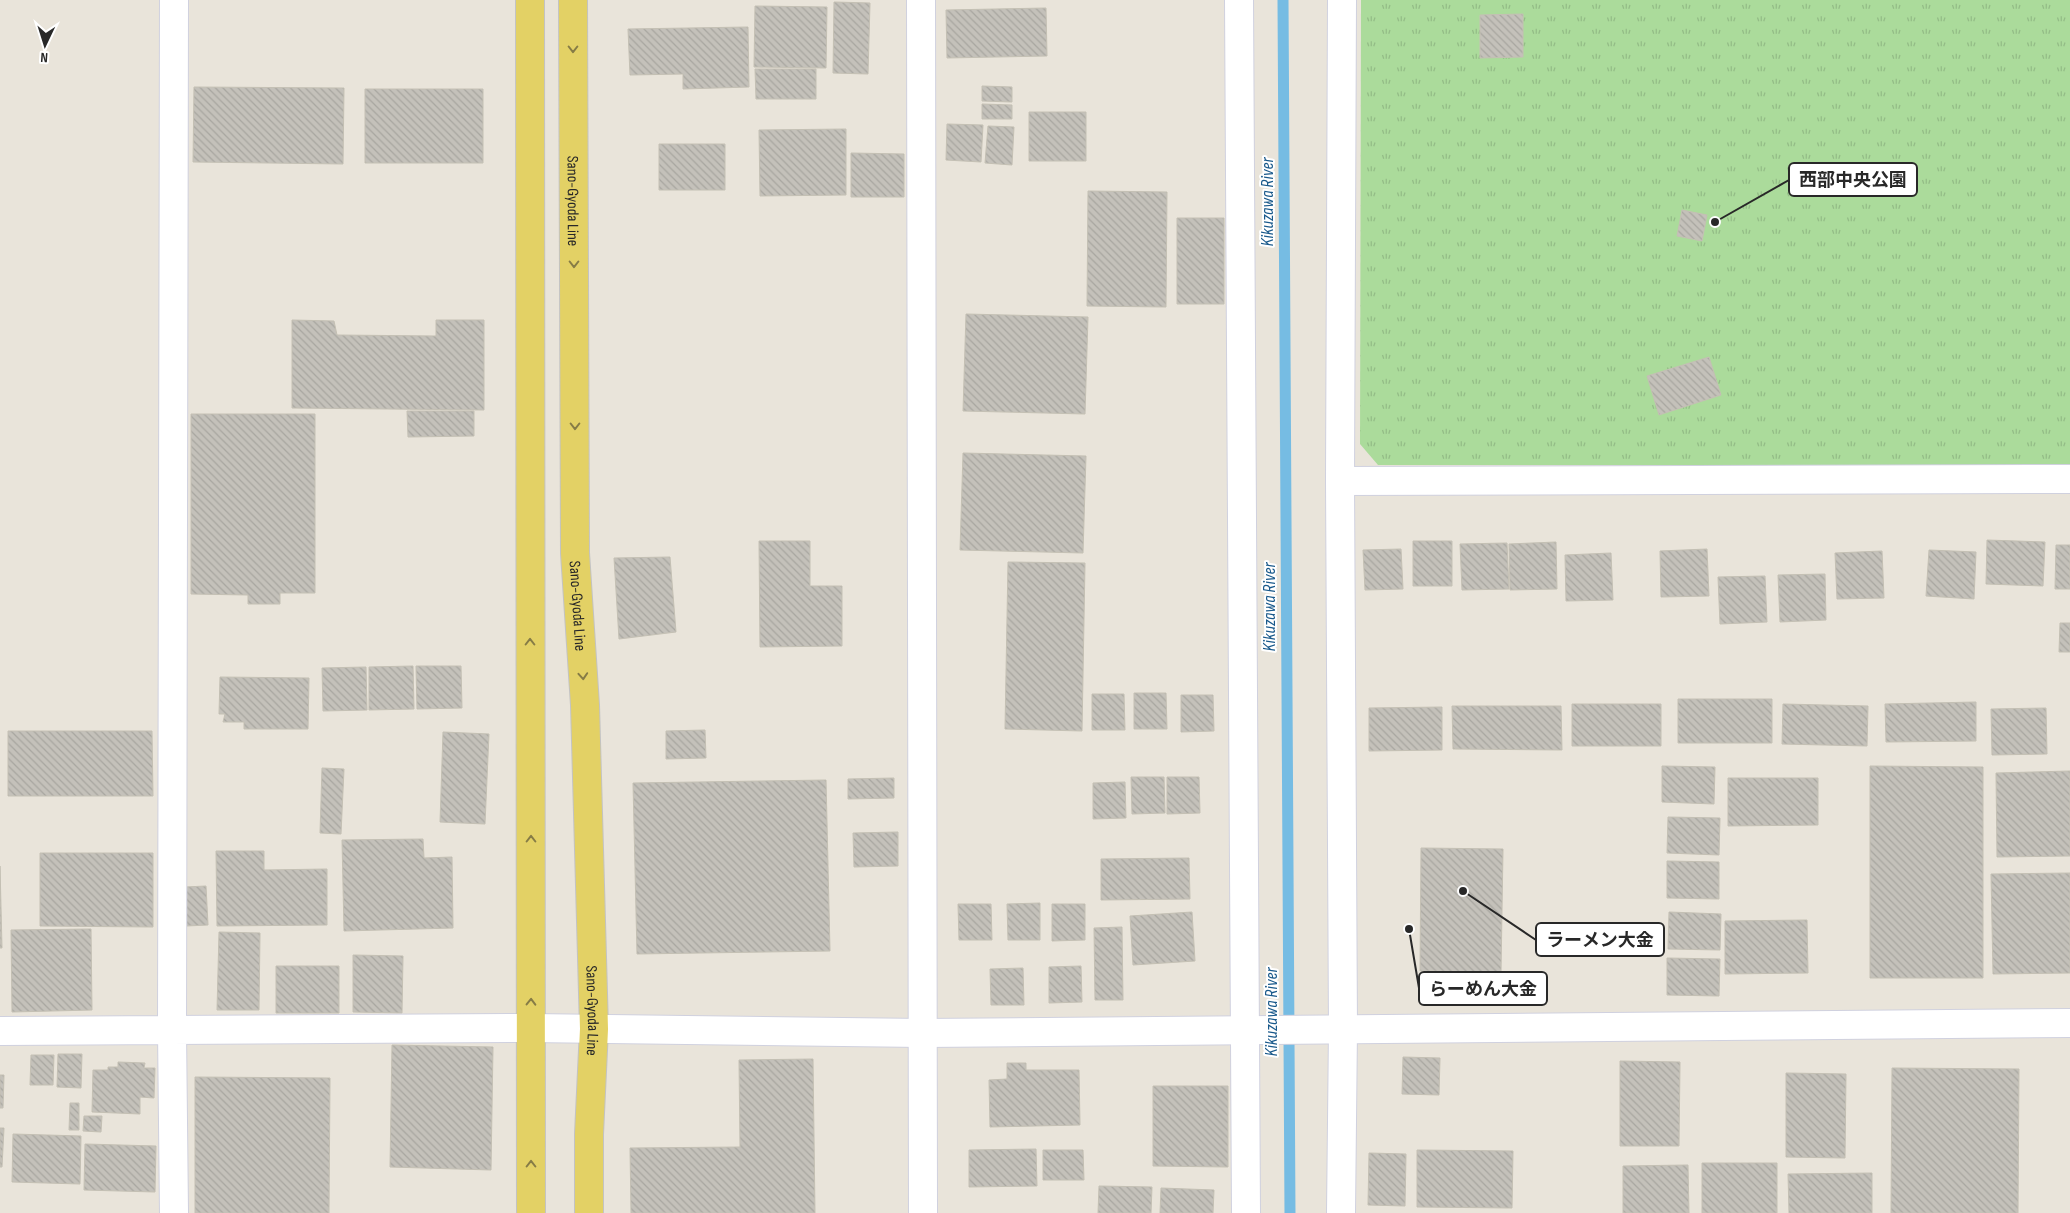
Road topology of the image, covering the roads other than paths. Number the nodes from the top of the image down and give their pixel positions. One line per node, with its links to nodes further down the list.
1 (174, 0): 14 (street)
2 (530, 0): 10 (main road, one-way to 2)
3 (573, 0): 11 (main road, Sano-Gyoda Line, one-way to 11)
4 (921, 0): 16 (street)
5 (1240, 0): 12 (street)
6 (1342, 0): 8 (street)
7 (2070, 479): 8 (street)
8 (1340, 482): 13 (street)
9 (2070, 1023): 13 (street)
10 (530, 1028): 11 (street); 14 (street); 18 (main road, one-way to 10)
11 (594, 1029): 16 (street); 19 (main road, Sano-Gyoda Line)
12 (1244, 1029): 13 (street); 16 (street); 21 (street)
13 (1343, 1029): 22 (street)
14 (172, 1030): 15 (street); 17 (street)
15 (0, 1031)
16 (923, 1033): 20 (street)
17 (174, 1213)
18 (532, 1213)
19 (589, 1213)
20 (923, 1213)
21 (1246, 1213)
22 (1341, 1213)

